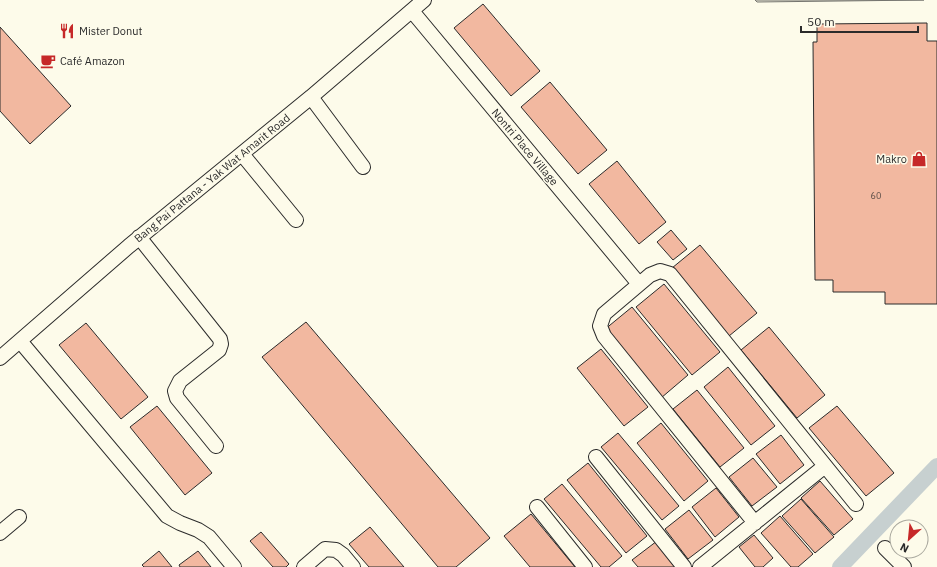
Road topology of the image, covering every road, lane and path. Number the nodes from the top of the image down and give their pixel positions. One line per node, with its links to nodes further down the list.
1 (424, 0): 2 (street, Bang Pai Pattana - Yak Wat Amarit Road)
2 (412, 11): 3 (street, Bang Pai Pattana - Yak Wat Amarit Road); 8 (street, Nontri Place Village)
3 (311, 97): 4 (street, Bang Pai Pattana - Yak Wat Amarit Road); 5 (street)
4 (242, 154): 6 (street); 7 (street, Bang Pai Pattana - Yak Wat Amarit Road)
5 (363, 166)
6 (296, 220)
7 (139, 237): 9 (street, Bang Pai Pattana - Yak Wat Amarit Road); 11 (street)
8 (639, 284): 13 (street); 17 (street)
9 (20, 342): 10 (street, Bang Pai Pattana - Yak Wat Amarit Road); 20 (street)
10 (0, 358)
11 (216, 446)
12 (596, 457): 24 (street)
13 (825, 466): 14 (street); 17 (street)
14 (856, 504)
15 (537, 507): 23 (street)
16 (19, 517): 18 (street)
17 (754, 522): 25 (street)
18 (0, 533)
19 (885, 548): 26 (street)
20 (234, 567)
21 (304, 567): 22 (street)
22 (353, 567)
23 (585, 567)
24 (684, 567)
25 (700, 567)
26 (904, 567)

